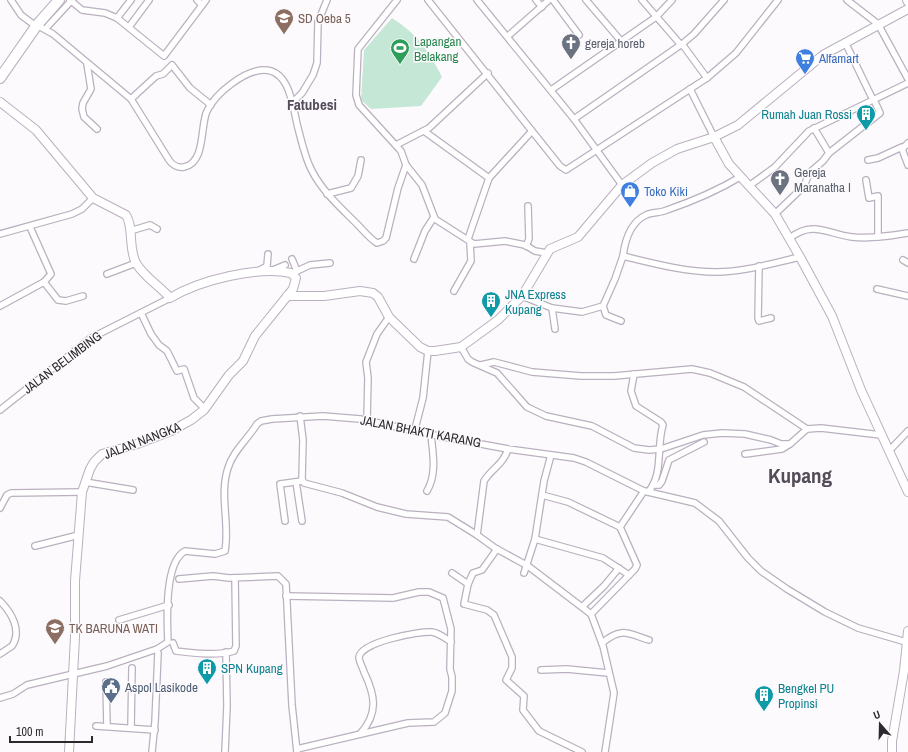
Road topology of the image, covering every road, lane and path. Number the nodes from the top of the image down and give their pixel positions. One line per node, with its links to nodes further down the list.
1 (11, 0): 27 (street)
2 (54, 0): 27 (highway)
3 (59, 0): 27 (highway)
4 (71, 0): 25 (street); 27 (street)
5 (131, 0): 25 (street)
6 (149, 0): 28 (street)
7 (197, 0): 21 (street)
8 (327, 0): 46 (street)
9 (398, 0): 55 (street)
10 (428, 0): 36 (street)
11 (477, 0): 30 (street)
12 (536, 0): 22 (street)
13 (549, 0): 22 (street)
14 (553, 0): 29 (street)
15 (586, 0): 31 (street)
16 (642, 0): 24 (street)
17 (672, 0): 24 (street)
18 (724, 0): 33 (street)
19 (778, 0): 38 (street)
20 (847, 0): 26 (street)
21 (204, 2): 28 (street)
22 (542, 7): 30 (street)
23 (908, 9): 26 (street)
24 (656, 17): 31 (street); 33 (street)
25 (117, 18): 28 (street)
26 (878, 24): 32 (street); 39 (street)
27 (39, 25): 34 (street); 35 (highway); 37 (highway)
28 (129, 27)
29 (579, 35)
30 (508, 36): 42 (street)
31 (621, 41): 42 (street)
32 (845, 42): 44 (street); 53 (street)
33 (681, 44): 38 (street); 48 (street)
34 (87, 64): 43 (street); 50 (street)
35 (0, 70)
36 (488, 73): 51 (street); 52 (street)
37 (0, 78)
38 (707, 78): 41 (street)
39 (908, 79)
40 (908, 83): 44 (street)
41 (690, 89): 53 (street); 57 (street)
42 (551, 90): 48 (street)
43 (131, 99): 47 (street); 47 (street)
44 (873, 100): 49 (street); 58 (street)
45 (0, 102): 69 (street)
46 (293, 102): 47 (street); 68 (street)
47 (211, 105)
48 (574, 119): 57 (street)
49 (814, 128): 58 (street); 67 (street)
50 (97, 129)
51 (424, 131): 55 (street); 64 (street)
52 (532, 131): 57 (street); 64 (street)
53 (714, 137): 63 (street); 66 (street)
54 (908, 143): 56 (street)
55 (396, 145): 61 (street)
56 (902, 147): 60 (street); 62 (street)
57 (597, 151): 66 (street)
58 (829, 153): 71 (street)
59 (361, 160): 68 (street)
60 (868, 160)
61 (406, 165): 68 (street); 72 (street)
62 (908, 166)
63 (740, 177): 67 (street); 84 (street)
64 (489, 178): 80 (street)
65 (866, 180): 79 (street)
66 (622, 185): 82 (street)
67 (749, 186): 71 (street)
68 (327, 194)
69 (93, 198): 73 (street); 75 (street)
70 (528, 206): 81 (street)
71 (775, 214): 78 (street)
72 (434, 217): 80 (street); 86 (street)
73 (30, 227): 77 (street); 96 (street)
74 (157, 228): 75 (street)
75 (130, 231): 88 (street)
76 (908, 233): 79 (street)
77 (0, 234)
78 (790, 238): 79 (street); 85 (street)
79 (878, 238)
80 (469, 241): 81 (street); 98 (street)
81 (526, 246): 82 (street)
82 (547, 253): 101 (street)
83 (268, 254): 92 (street)
84 (623, 256): 91 (street); 105 (street)
85 (800, 256): 91 (street); 124 (street)
86 (414, 259)
87 (292, 260): 94 (street)
88 (136, 263): 95 (street); 103 (street)
89 (330, 263): 94 (street)
90 (285, 265): 93 (street)
91 (759, 266): 109 (street)
92 (258, 271): 93 (street); 103 (street)
93 (273, 271): 94 (street)
94 (295, 272): 100 (street, JALAN NANGKA)
95 (107, 274)
96 (44, 282): 99 (street); 104 (street)
97 (877, 289): 102 (street)
98 (454, 291)
99 (83, 296)
100 (287, 296): 108 (street); 116 (street, JALAN NANGKA)
101 (522, 296): 106 (street); 112 (street)
102 (908, 296)
103 (170, 298): 107 (street, JALAN BELIMBING)
104 (0, 306)
105 (603, 306): 106 (street); 110 (street)
106 (552, 308): 111 (street)
107 (141, 313): 116 (street); 117 (street, JALAN BELIMBING)
108 (389, 317): 113 (street); 119 (street)
109 (771, 318)
110 (621, 321)
111 (555, 329)
112 (461, 347): 113 (street); 114 (street)
113 (428, 351): 121 (street)
114 (482, 365): 115 (street); 127 (street)
115 (634, 374): 120 (street); 127 (street)
116 (205, 409): 132 (street, JALAN NANGKA)
117 (0, 410)
118 (300, 416): 119 (street, JALAN BHAKTI KARANG); 133 (street); 160 (street, JALAN BHAKTI KARANG)
119 (367, 420): 121 (street, JALAN BHAKTI KARANG)
120 (807, 429): 124 (street); 126 (street)
121 (415, 430): 123 (street, JALAN BHAKTI KARANG)
122 (908, 431): 129 (street)
123 (431, 434): 128 (street, JALAN BHAKTI KARANG); 136 (street)
124 (881, 435): 129 (street)
125 (704, 442): 134 (street)
126 (790, 444): 127 (street); 130 (street)
127 (661, 449): 134 (street)
128 (508, 450): 131 (street, JALAN BHAKTI KARANG); 146 (street)
129 (889, 451): 139 (street)
130 (745, 454)
131 (551, 455): 138 (street, JALAN BHAKTI KARANG); 140 (street)
132 (85, 482): 135 (street); 137 (street, JALAN NANGKA)
133 (299, 482): 142 (street); 143 (street); 146 (street)
134 (655, 485): 138 (street)
135 (133, 490)
136 (427, 491)
137 (82, 492): 141 (street); 145 (street, JALAN NANGKA)
138 (646, 492): 144 (street); 167 (street, JALAN BHAKTI KARANG)
139 (908, 492)
140 (542, 496): 144 (street); 147 (street)
141 (0, 508)
142 (285, 521)
143 (302, 521)
144 (620, 527): 154 (street)
145 (79, 535): 148 (street); 176 (street, JALAN NANGKA)
146 (477, 535): 149 (street)
147 (535, 539): 150 (street); 151 (street)
148 (35, 546)
149 (498, 549): 150 (street); 157 (street)
150 (528, 566): 153 (street); 161 (street)
151 (619, 568): 154 (street); 161 (street)
152 (452, 573): 157 (street)
153 (524, 574)
154 (629, 575): 162 (street)
155 (235, 578): 156 (street); 158 (street); 170 (street)
156 (179, 579)
157 (468, 584): 188 (street)
158 (286, 596): 166 (street); 184 (street)
159 (0, 601): 172 (street)
160 (169, 605): 163 (street); 176 (street, JALAN BHAKTI KARANG)
161 (583, 606): 162 (street)
162 (591, 614): 169 (street)
163 (119, 620)
164 (908, 631): 167 (street)
165 (649, 640): 169 (street)
166 (451, 642): 183 (street); 183 (street)
167 (906, 642): 190 (street)
168 (173, 643): 170 (street)
169 (602, 643): 175 (street)
170 (226, 652): 187 (street)
171 (158, 653): 182 (street)
172 (0, 654)
173 (132, 668): 181 (street)
174 (541, 670): 175 (street)
175 (608, 673): 189 (street)
176 (72, 674): 178 (street); 185 (street, JALAN NANGKA)
177 (106, 682): 180 (street)
178 (0, 698)
179 (96, 726): 180 (street)
180 (107, 726): 181 (street)
181 (131, 728): 182 (street)
182 (155, 730): 186 (street)
183 (360, 734): 184 (street)
184 (297, 751)
185 (69, 752)
186 (152, 752)
187 (225, 752)
188 (582, 752)
189 (605, 752)
190 (892, 752)

